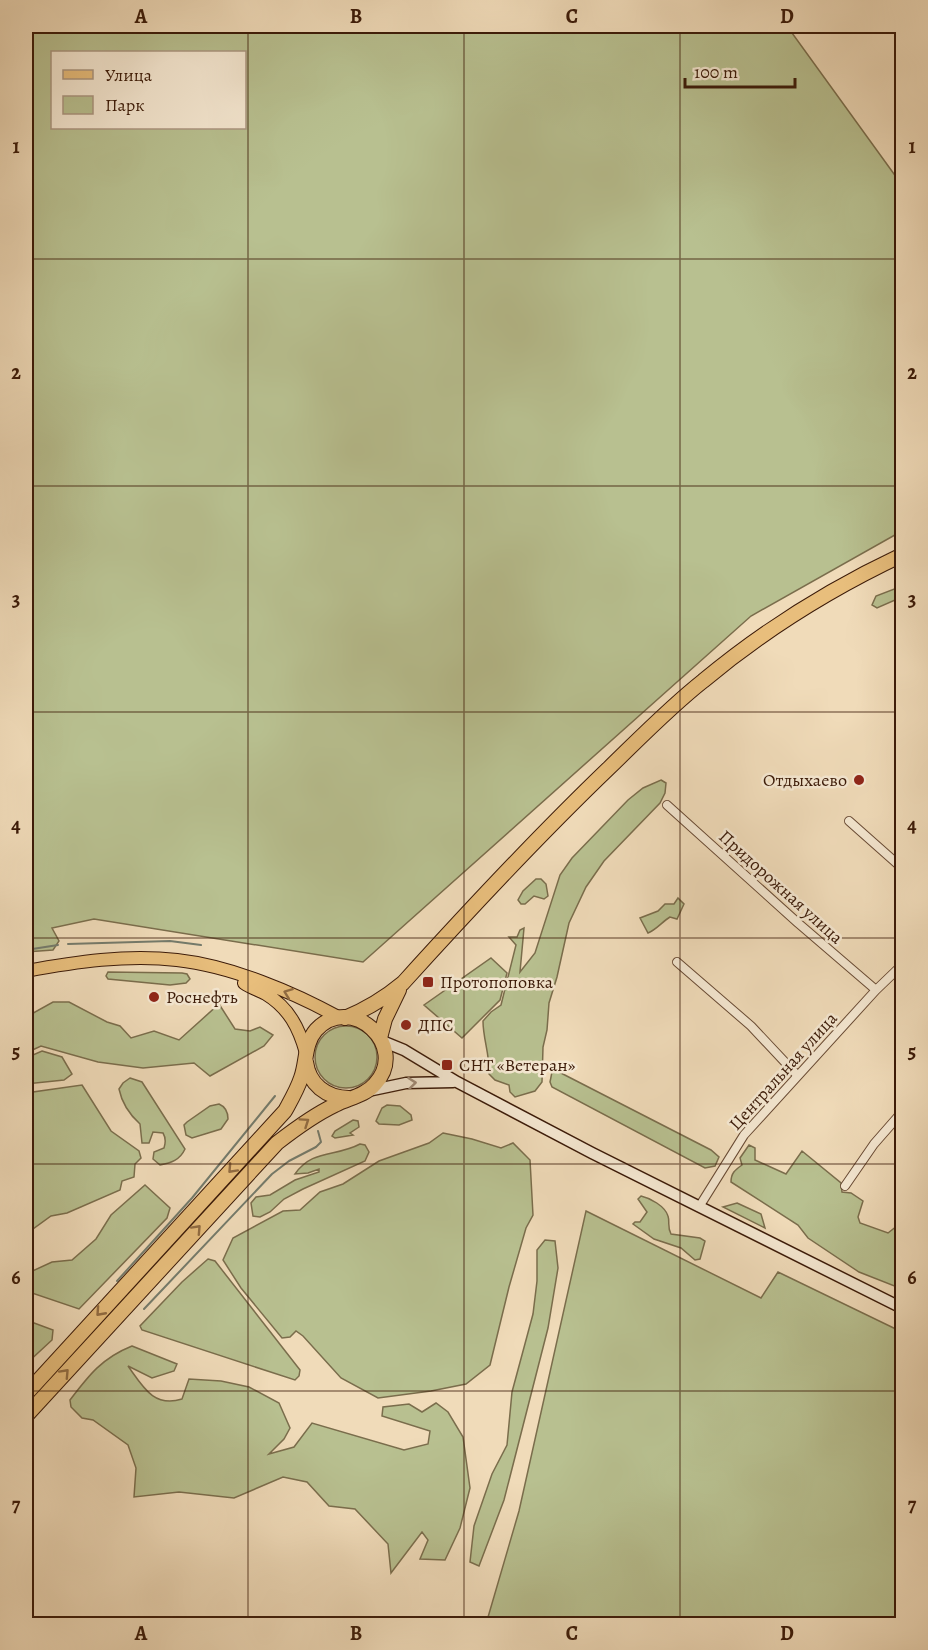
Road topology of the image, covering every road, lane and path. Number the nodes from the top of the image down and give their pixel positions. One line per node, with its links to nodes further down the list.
1 (903, 555): 9 (highway)
2 (668, 805): 10 (street, Придорожная улица)
3 (849, 821): 4 (street)
4 (903, 868)
5 (677, 962): 14 (street)
6 (903, 965): 10 (street, Центральная улица)
7 (223, 969): 8 (main road); 11 (main road, one-way to 7); 13 (main road)
8 (26, 971)
9 (403, 983): 11 (highway); 12 (highway)
10 (876, 990): 14 (street, Центральная улица)
11 (343, 1018): 12 (highway); 13 (highway)
12 (381, 1039): 15 (main road); 16 (highway)
13 (306, 1056): 16 (highway); 21 (highway, one-way to 21)
14 (797, 1075): 19 (street, Центральная улица)
15 (457, 1082): 16 (main road, one-way to 15); 19 (main road)
16 (362, 1094): 22 (highway, one-way to 16)
17 (903, 1112): 18 (street)
18 (845, 1186)
19 (699, 1207): 20 (main road)
20 (903, 1308)
21 (26, 1394)
22 (26, 1416)

